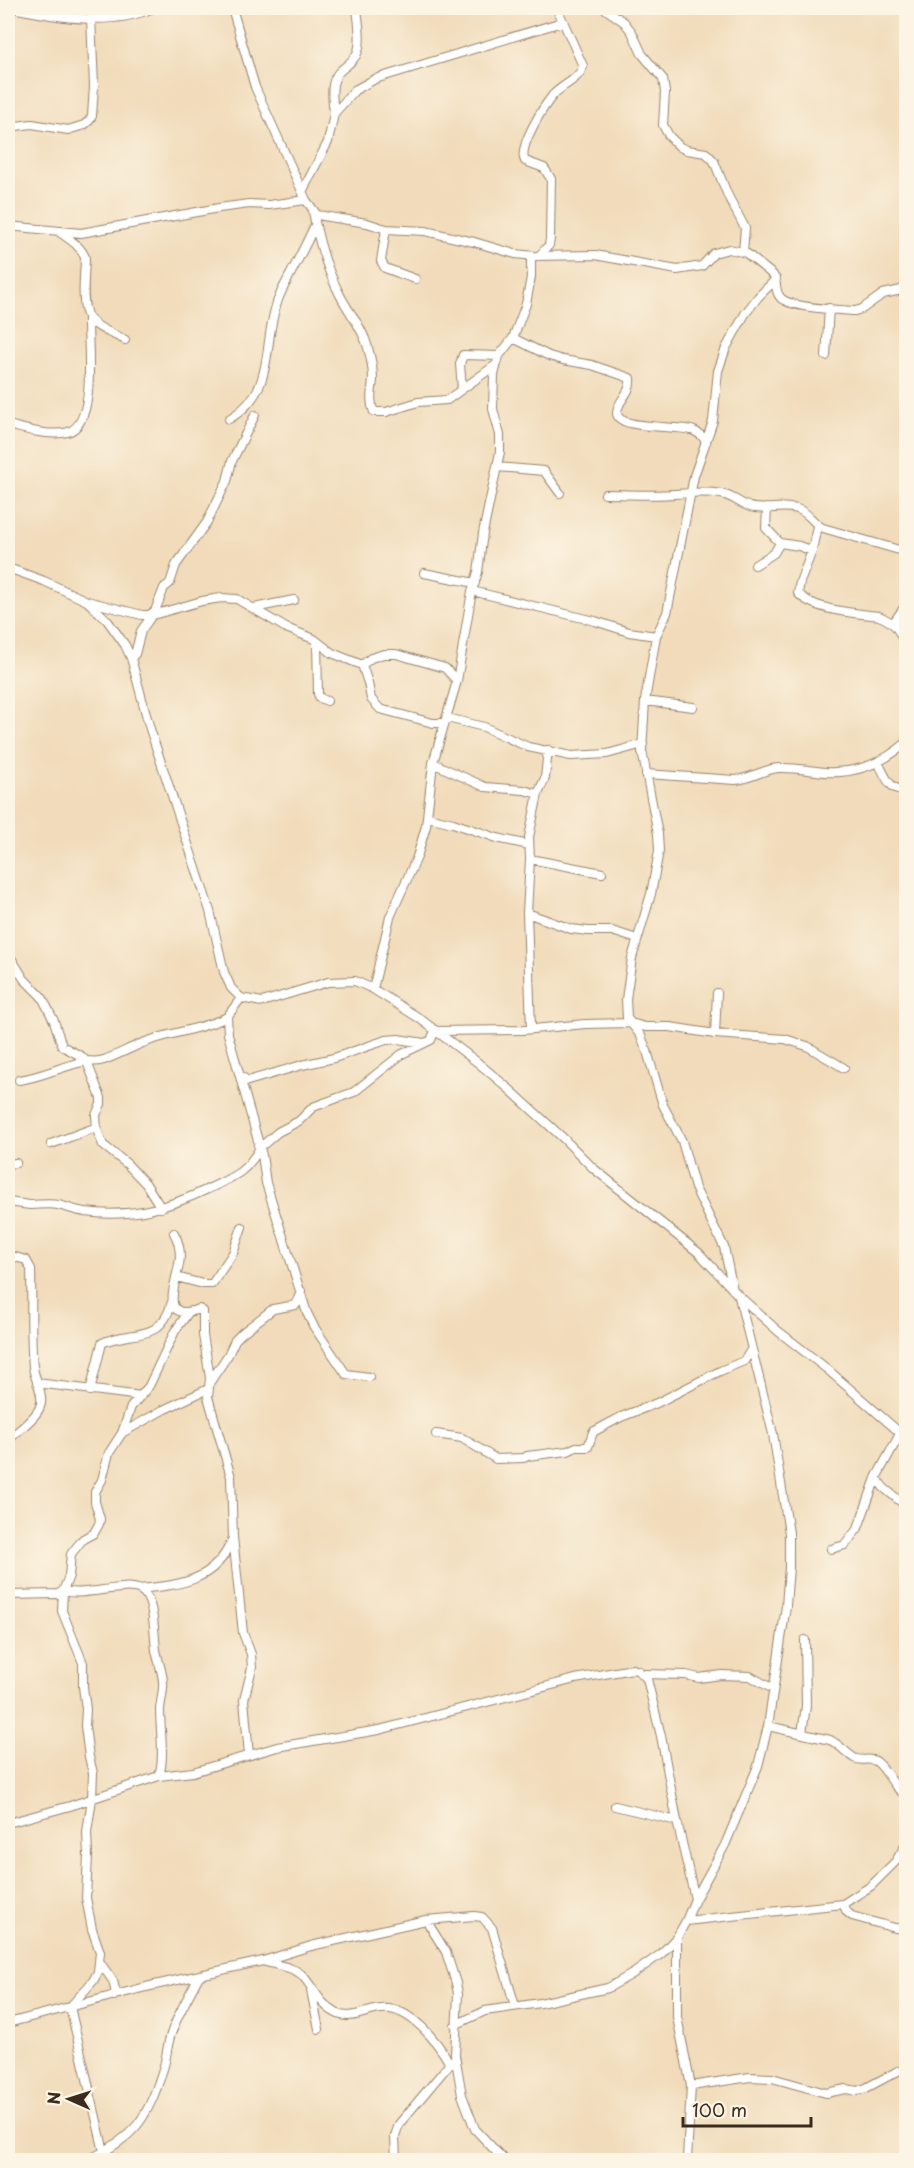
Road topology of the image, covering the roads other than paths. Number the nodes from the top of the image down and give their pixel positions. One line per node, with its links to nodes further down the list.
1 (13, 8): 7 (street)
2 (153, 8): 7 (street)
3 (232, 8): 11 (street)
4 (357, 8): 9 (street)
5 (557, 8): 8 (street)
6 (604, 8): 18 (street)
7 (91, 18): 10 (street)
8 (562, 22): 9 (street); 19 (street)
9 (334, 114): 11 (street)
10 (8, 127)
11 (303, 190): 12 (street)
12 (306, 200): 13 (street); 17 (street)
13 (313, 211): 14 (street); 16 (street)
14 (315, 225): 29 (street); 31 (street)
15 (8, 226): 17 (street)
16 (386, 229): 19 (street); 20 (street)
17 (58, 232): 24 (street)
18 (743, 252): 19 (street); 21 (street)
19 (536, 256): 25 (street)
20 (415, 279)
21 (776, 279): 23 (street); 33 (street)
22 (906, 290): 23 (street)
23 (829, 308): 27 (street)
24 (88, 317): 26 (street); 32 (street)
25 (513, 338): 28 (street); 33 (street)
26 (125, 340)
27 (826, 356)
28 (498, 360): 29 (street); 29 (street); 34 (street)
29 (462, 389)
30 (255, 415): 51 (street)
31 (229, 419)
32 (8, 425)
33 (706, 442): 35 (street)
34 (497, 467): 36 (street); 46 (street)
35 (692, 492): 37 (street); 38 (street); 53 (street)
36 (560, 493)
37 (604, 494)
38 (767, 508): 39 (street); 40 (street)
39 (817, 525): 41 (street); 42 (street)
40 (780, 543): 41 (street); 43 (street)
41 (812, 551): 52 (street)
42 (906, 552)
43 (755, 565)
44 (8, 568): 48 (street)
45 (424, 573): 46 (street)
46 (473, 587): 53 (street); 58 (street)
47 (294, 600): 50 (street)
48 (87, 601): 51 (street); 56 (street)
49 (906, 605): 52 (street)
50 (254, 608): 51 (street); 54 (street)
51 (154, 613): 56 (street)
52 (893, 623): 55 (street)
53 (656, 636): 60 (street)
54 (317, 642): 57 (street); 59 (street)
55 (906, 646)
56 (131, 658): 80 (street)
57 (362, 665): 58 (street); 62 (street)
58 (457, 681): 62 (street)
59 (327, 700)
60 (645, 701): 61 (street); 64 (street)
61 (693, 707)
62 (446, 721): 65 (street); 67 (street)
63 (906, 743): 66 (street)
64 (643, 744): 65 (street); 68 (street)
65 (548, 750): 70 (street)
66 (878, 762): 68 (street); 69 (street)
67 (433, 763): 70 (street); 71 (street)
68 (646, 774): 76 (street)
69 (906, 789)
70 (538, 794): 72 (street)
71 (428, 817): 72 (street); 78 (street)
72 (529, 844): 73 (street)
73 (530, 859): 74 (street); 75 (street)
74 (602, 873)
75 (527, 914): 76 (street); 83 (street)
76 (637, 939): 82 (street)
77 (8, 953): 87 (street)
78 (373, 989): 80 (street); 84 (street)
79 (717, 993): 85 (street)
80 (241, 999): 81 (street)
81 (227, 1017): 87 (street); 89 (street)
82 (631, 1023): 83 (street); 85 (street); 101 (street)
83 (531, 1029): 84 (street)
84 (435, 1031): 86 (street); 101 (street)
85 (715, 1034): 88 (street)
86 (424, 1043): 89 (street); 93 (street)
87 (85, 1060): 90 (street); 91 (street)
88 (843, 1068)
89 (240, 1076): 93 (street)
90 (19, 1080)
91 (97, 1126): 92 (street); 95 (street)
92 (51, 1144)
93 (259, 1147): 95 (street); 100 (street)
94 (8, 1202): 95 (street)
95 (161, 1208)
96 (242, 1227): 99 (street)
97 (174, 1233): 99 (street)
98 (8, 1255): 107 (street)
99 (176, 1277): 102 (street)
100 (301, 1290): 106 (street); 108 (street)
101 (736, 1293): 105 (street); 113 (street)
102 (174, 1306): 103 (street); 104 (street); 109 (street)
103 (188, 1313): 104 (street); 108 (street)
104 (175, 1330): 110 (street)
105 (752, 1350): 112 (street); 124 (street)
106 (369, 1377)
107 (37, 1383): 109 (street); 114 (street)
108 (209, 1386): 111 (street); 117 (street)
109 (90, 1391): 110 (street)
110 (141, 1396): 111 (street)
111 (122, 1433): 120 (street)
112 (436, 1434)
113 (904, 1435): 115 (street)
114 (8, 1441)
115 (876, 1478): 116 (street); 118 (street)
116 (906, 1506)
117 (233, 1537): 119 (street); 127 (street)
118 (831, 1549)
119 (138, 1589): 120 (street); 128 (street)
120 (63, 1591): 121 (street); 130 (street)
121 (8, 1595)
122 (805, 1641): 126 (street)
123 (644, 1674): 124 (street); 127 (street); 132 (street)
124 (773, 1689): 125 (street)
125 (768, 1726): 126 (street); 135 (street)
126 (802, 1733): 129 (street)
127 (249, 1755): 128 (street)
128 (159, 1776): 130 (street)
129 (906, 1795)
130 (92, 1799): 133 (street); 141 (street)
131 (615, 1806): 132 (street)
132 (677, 1821): 135 (street)
133 (8, 1823)
134 (906, 1844): 136 (street)
135 (695, 1899): 138 (street)
136 (843, 1904): 138 (street); 139 (street)
137 (426, 1920): 142 (street); 146 (street); 149 (street)
138 (686, 1921): 140 (street)
139 (906, 1929)
140 (678, 1937): 146 (street); 154 (street)
141 (99, 1961): 145 (street); 147 (street)
142 (263, 1961): 143 (street); 144 (street)
143 (199, 1976): 145 (street); 155 (street)
144 (310, 1988): 150 (street); 152 (street)
145 (114, 1996): 147 (street)
146 (515, 2006): 149 (street)
147 (70, 2007): 148 (street); 155 (street)
148 (8, 2023)
149 (455, 2025): 151 (street)
150 (319, 2030)
151 (455, 2055): 152 (street); 158 (street)
152 (450, 2064): 157 (street)
153 (898, 2071): 154 (street)
154 (691, 2086): 159 (street)
155 (105, 2156): 156 (street)
156 (88, 2160)
157 (396, 2160)
158 (504, 2160)
159 (687, 2160)

